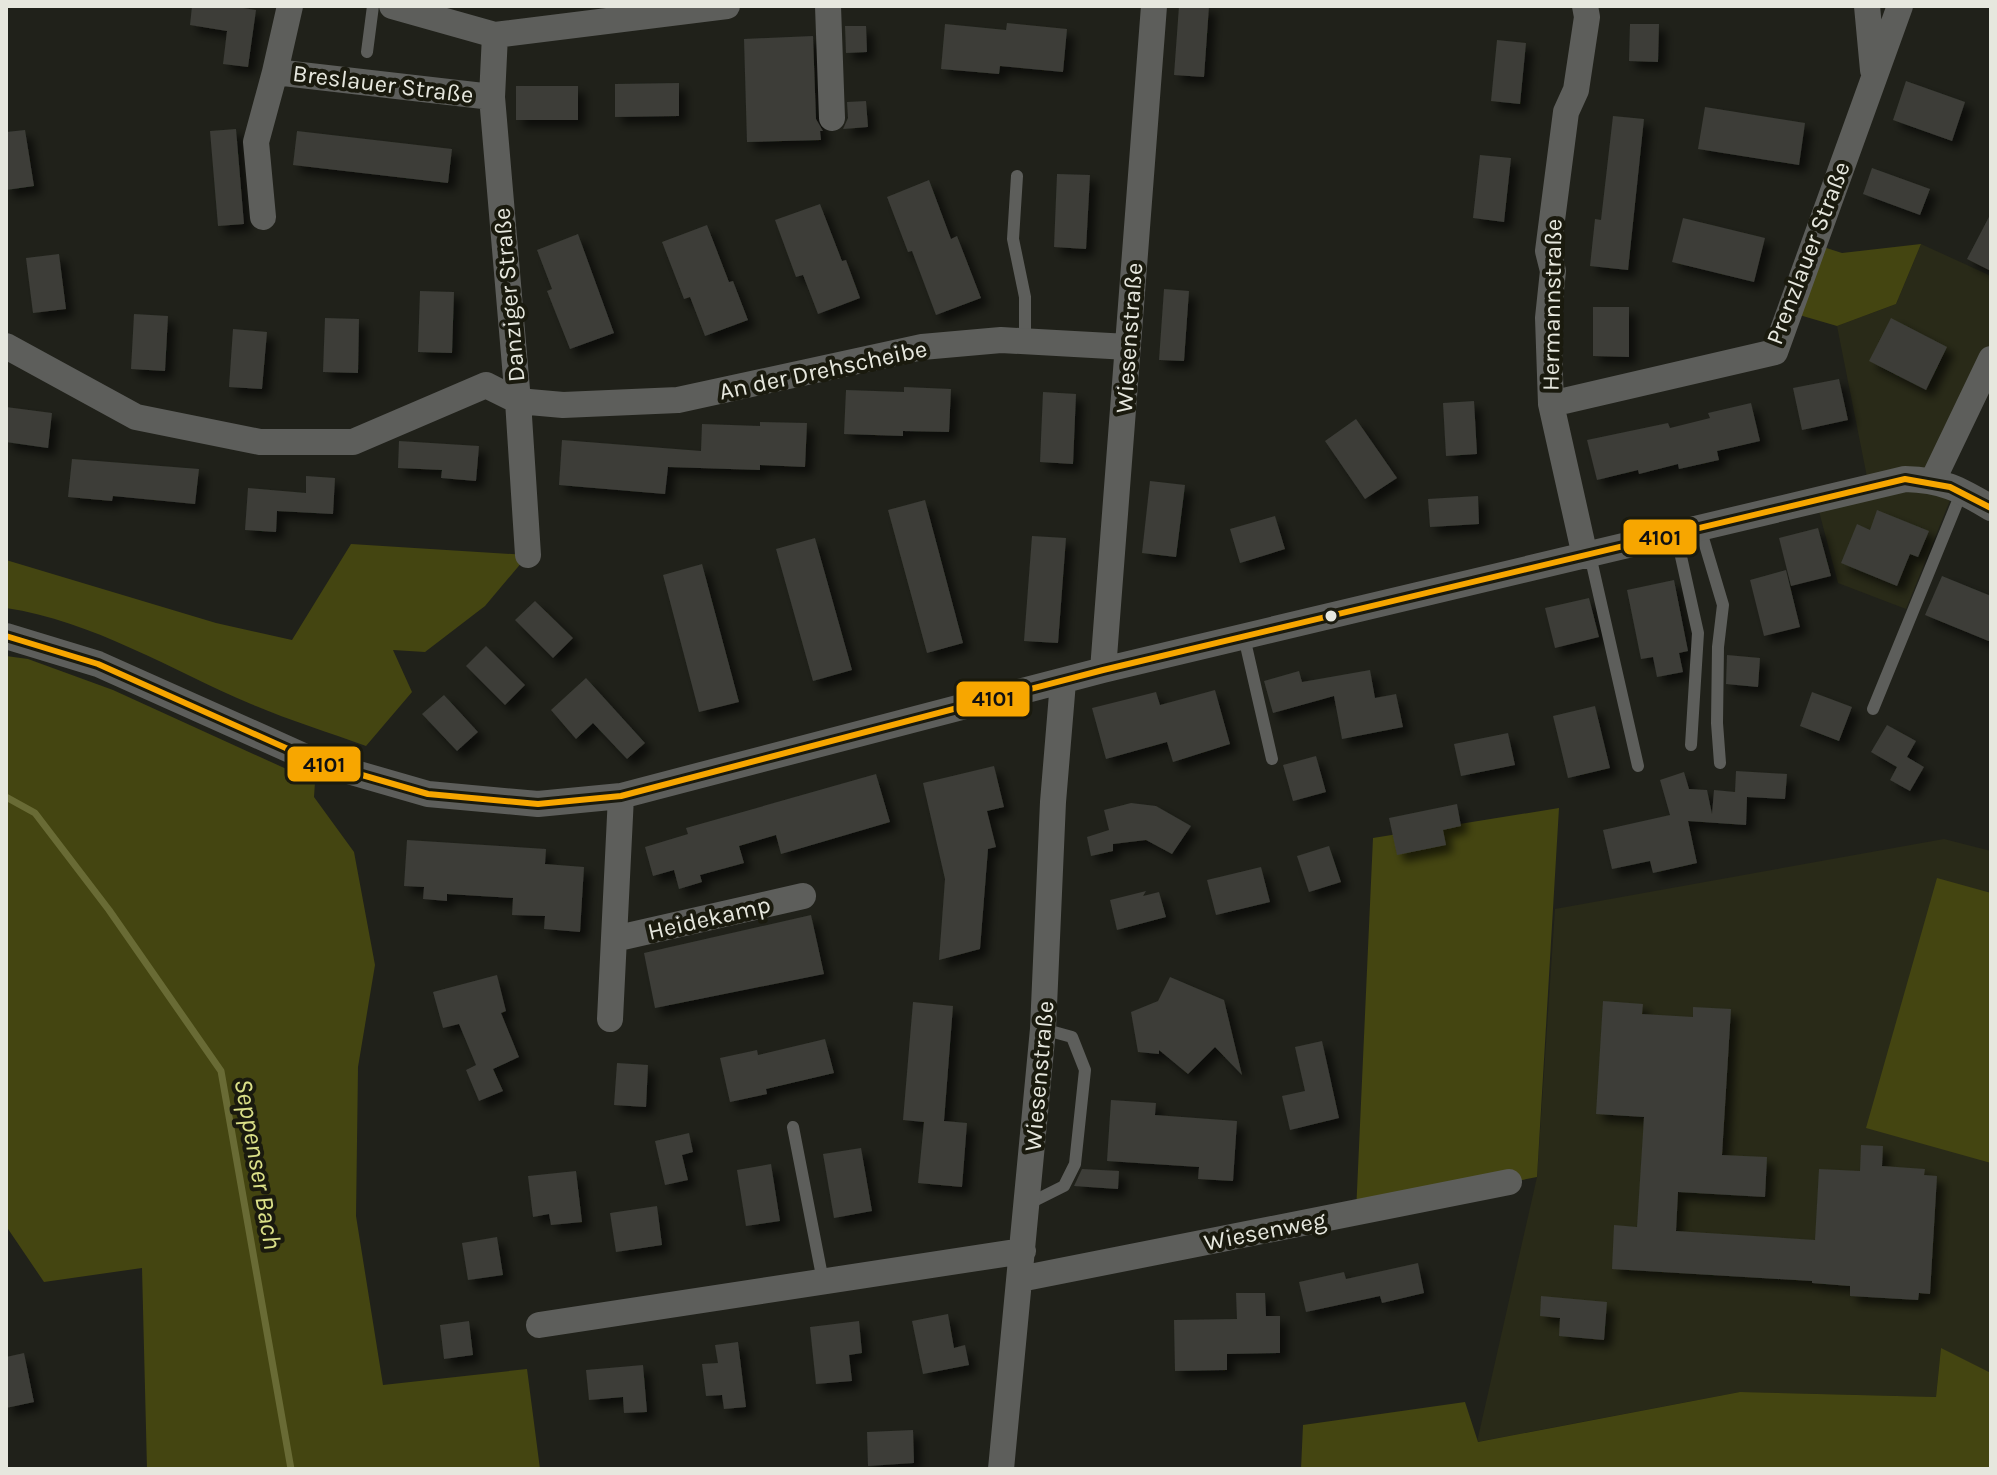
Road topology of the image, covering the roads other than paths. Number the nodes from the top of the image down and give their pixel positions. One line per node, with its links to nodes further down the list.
1 (290, 6): 12 (street, Breslauer Straße)
2 (373, 6): 11 (lane)
3 (394, 6): 10 (street)
4 (727, 6): 10 (street)
5 (828, 6): 15 (street)
6 (1154, 6): 20 (street, Wiesenstraße)
7 (1585, 6): 23 (street, Hermannstraße)
8 (1867, 6): 13 (street, Prenzlauer Straße)
9 (1900, 6): 13 (street, Prenzlauer Straße)
10 (495, 35): 14 (street, Danziger Straße)
11 (367, 52)
12 (275, 72): 14 (street, Breslauer Straße); 17 (street, Breslauer Straße)
13 (1874, 78): 23 (street, Prenzlauer Straße)
14 (492, 97): 22 (street, Danziger Straße)
15 (832, 118)
16 (1017, 176): 18 (lane)
17 (263, 217)
18 (1025, 342): 20 (street, An der Drehscheibe); 22 (street, An der Drehscheibe)
19 (6, 346): 22 (street, An der Drehscheibe)
20 (1128, 347): 32 (street, Wiesenstraße)
21 (1991, 359): 24 (street)
22 (518, 401): 28 (street, Danziger Straße)
23 (1551, 404): 29 (street, Hermannstraße)
24 (1933, 480): 25 (street); 27 (street)
25 (1962, 491): 26 (street); 34 (lane)
26 (1991, 508)
27 (1688, 531): 29 (street); 35 (lane); 37 (lane)
28 (528, 555)
29 (1587, 555): 31 (street); 38 (lane)
30 (6, 636): 39 (street)
31 (1244, 637): 32 (street); 36 (lane)
32 (1103, 670): 33 (street)
33 (1063, 682): 39 (street); 43 (street, Wiesenstraße)
34 (1873, 709)
35 (1691, 745)
36 (1272, 759)
37 (1720, 763)
38 (1638, 766)
39 (621, 796): 41 (street, Heidekamp)
40 (803, 896): 41 (street, Heidekamp)
41 (614, 939): 42 (street, Heidekamp)
42 (610, 1019)
43 (1043, 1029): 46 (street, Wiesenstraße); 46 (lane)
44 (793, 1127): 49 (lane)
45 (1509, 1182): 48 (street, Wiesenweg)
46 (1028, 1204): 47 (street, Wiesenstraße)
47 (1023, 1251): 48 (street, Wiesenstraße); 49 (street)
48 (1020, 1279): 51 (street, Wiesenstraße)
49 (823, 1282): 50 (street)
50 (539, 1325)
51 (1001, 1469)

